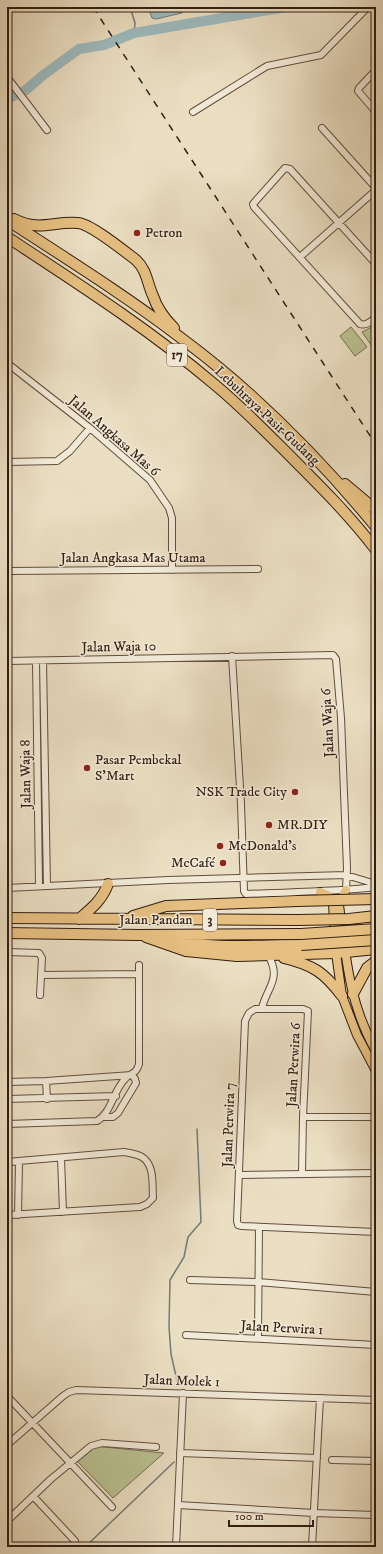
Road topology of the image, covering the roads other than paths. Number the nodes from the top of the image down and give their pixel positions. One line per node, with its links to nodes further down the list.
1 (368, 7): 4 (street)
2 (375, 71): 5 (street)
3 (7, 77): 7 (street)
4 (193, 112)
5 (376, 112)
6 (322, 128): 8 (street)
7 (47, 130)
8 (376, 189): 11 (street)
9 (7, 215): 16 (highway)
10 (7, 220): 16 (highway, Lebuhraya Pasir Gudang / 17)
11 (339, 224): 13 (street); 13 (street); 14 (street)
12 (7, 237): 23 (highway, Lebuhraya Pasir Gudang / 17)
13 (300, 257): 15 (street)
14 (376, 264)
15 (376, 317)
16 (186, 341): 20 (highway, Lebuhraya Pasir Gudang / 17)
17 (7, 363): 18 (street, Jalan Angkasa Mas 6)
18 (90, 428): 19 (street); 25 (street, Jalan Angkasa Mas 6)
19 (7, 462)
20 (324, 467): 21 (highway); 22 (highway, Lebuhraya Pasir Gudang / 17)
21 (376, 510)
22 (376, 527)
23 (376, 550)
24 (258, 569): 25 (street, Jalan Angkasa Mas Utama)
25 (172, 570): 26 (street, Jalan Angkasa Mas Utama)
26 (7, 571)
27 (232, 656): 29 (street, Jalan Waja 10); 30 (street, Jalan Waja 6); 31 (street)
28 (7, 661): 29 (street, Jalan Waja 10)
29 (39, 661): 34 (street, Jalan Waja 8); 35 (street, Jalan Waja 8)
30 (346, 875): 31 (street); 32 (street); 38 (street, Jalan Waja 6)
31 (243, 878): 33 (street); 39 (street)
32 (358, 879): 36 (street); 38 (street)
33 (108, 884): 35 (street); 43 (highway)
34 (39, 886): 35 (street); 37 (street)
35 (48, 886)
36 (376, 886): 38 (street)
37 (7, 888)
38 (350, 890): 39 (street); 51 (main road)
39 (320, 892): 51 (main road)
40 (376, 898): 44 (highway, bridge)
41 (376, 916): 44 (highway, Jalan Pandan / 3, bridge)
42 (7, 918): 43 (highway, Jalan Pandan / 3)
43 (79, 919): 44 (highway, Jalan Pandan / 3)
44 (121, 919)
45 (376, 929): 47 (highway, Jalan Pandan / 3, bridge)
46 (7, 933): 47 (highway, Jalan Pandan / 3)
47 (139, 935): 48 (highway, bridge); 52 (highway)
48 (376, 940)
49 (376, 949): 51 (highway)
50 (7, 952): 56 (street)
51 (340, 952): 52 (highway); 57 (main road); 59 (main road)
52 (271, 955): 59 (highway); 60 (street, Jalan Perwira 7)
53 (376, 961): 57 (highway)
54 (139, 965): 55 (street)
55 (139, 974): 56 (street); 63 (street)
56 (41, 975): 58 (street)
57 (353, 994): 61 (main road)
58 (40, 995)
59 (342, 996): 62 (main road)
60 (259, 1009): 70 (street, Jalan Perwira 6); 78 (street, Jalan Perwira 7)
61 (376, 1051)
62 (376, 1071)
63 (132, 1075): 64 (street); 66 (street); 69 (street)
64 (46, 1081): 65 (street); 67 (street)
65 (7, 1082)
66 (116, 1096): 67 (street); 69 (street)
67 (46, 1099): 68 (street)
68 (7, 1100)
69 (104, 1117): 72 (street)
70 (303, 1117): 71 (street); 76 (street, Jalan Perwira 6)
71 (376, 1117)
72 (7, 1124)
73 (61, 1158): 75 (street); 79 (street); 79 (street)
74 (7, 1162): 75 (street)
75 (19, 1162): 81 (street)
76 (302, 1173): 77 (street); 78 (street)
77 (376, 1173)
78 (240, 1175): 82 (street, Jalan Perwira 7)
79 (63, 1212): 81 (street)
80 (7, 1215): 81 (street)
81 (18, 1215)
82 (259, 1227): 83 (street); 85 (street)
83 (376, 1232)
84 (190, 1280): 85 (street)
85 (258, 1282): 86 (street); 88 (street)
86 (376, 1292)
87 (186, 1335): 88 (street, Jalan Perwira 1)
88 (258, 1338): 89 (street, Jalan Perwira 1)
89 (376, 1345)
90 (183, 1393): 92 (street, Jalan Molek 1); 94 (street, Jalan Molek 1); 97 (street)
91 (7, 1396): 94 (street)
92 (320, 1398): 93 (street, Jalan Molek 1); 98 (street)
93 (376, 1400)
94 (32, 1422): 95 (street, Jalan Molek 1); 101 (street)
95 (7, 1445)
96 (156, 1447): 101 (street)
97 (180, 1453): 98 (street); 103 (street)
98 (317, 1458): 105 (street)
99 (332, 1460): 100 (street)
100 (376, 1461)
101 (70, 1463): 102 (street); 104 (street)
102 (33, 1496): 107 (street); 108 (street)
103 (178, 1505): 105 (street); 109 (street)
104 (112, 1507)
105 (314, 1513): 106 (street); 110 (street)
106 (376, 1515)
107 (7, 1521)
108 (75, 1541)
109 (176, 1547)
110 (312, 1547)

